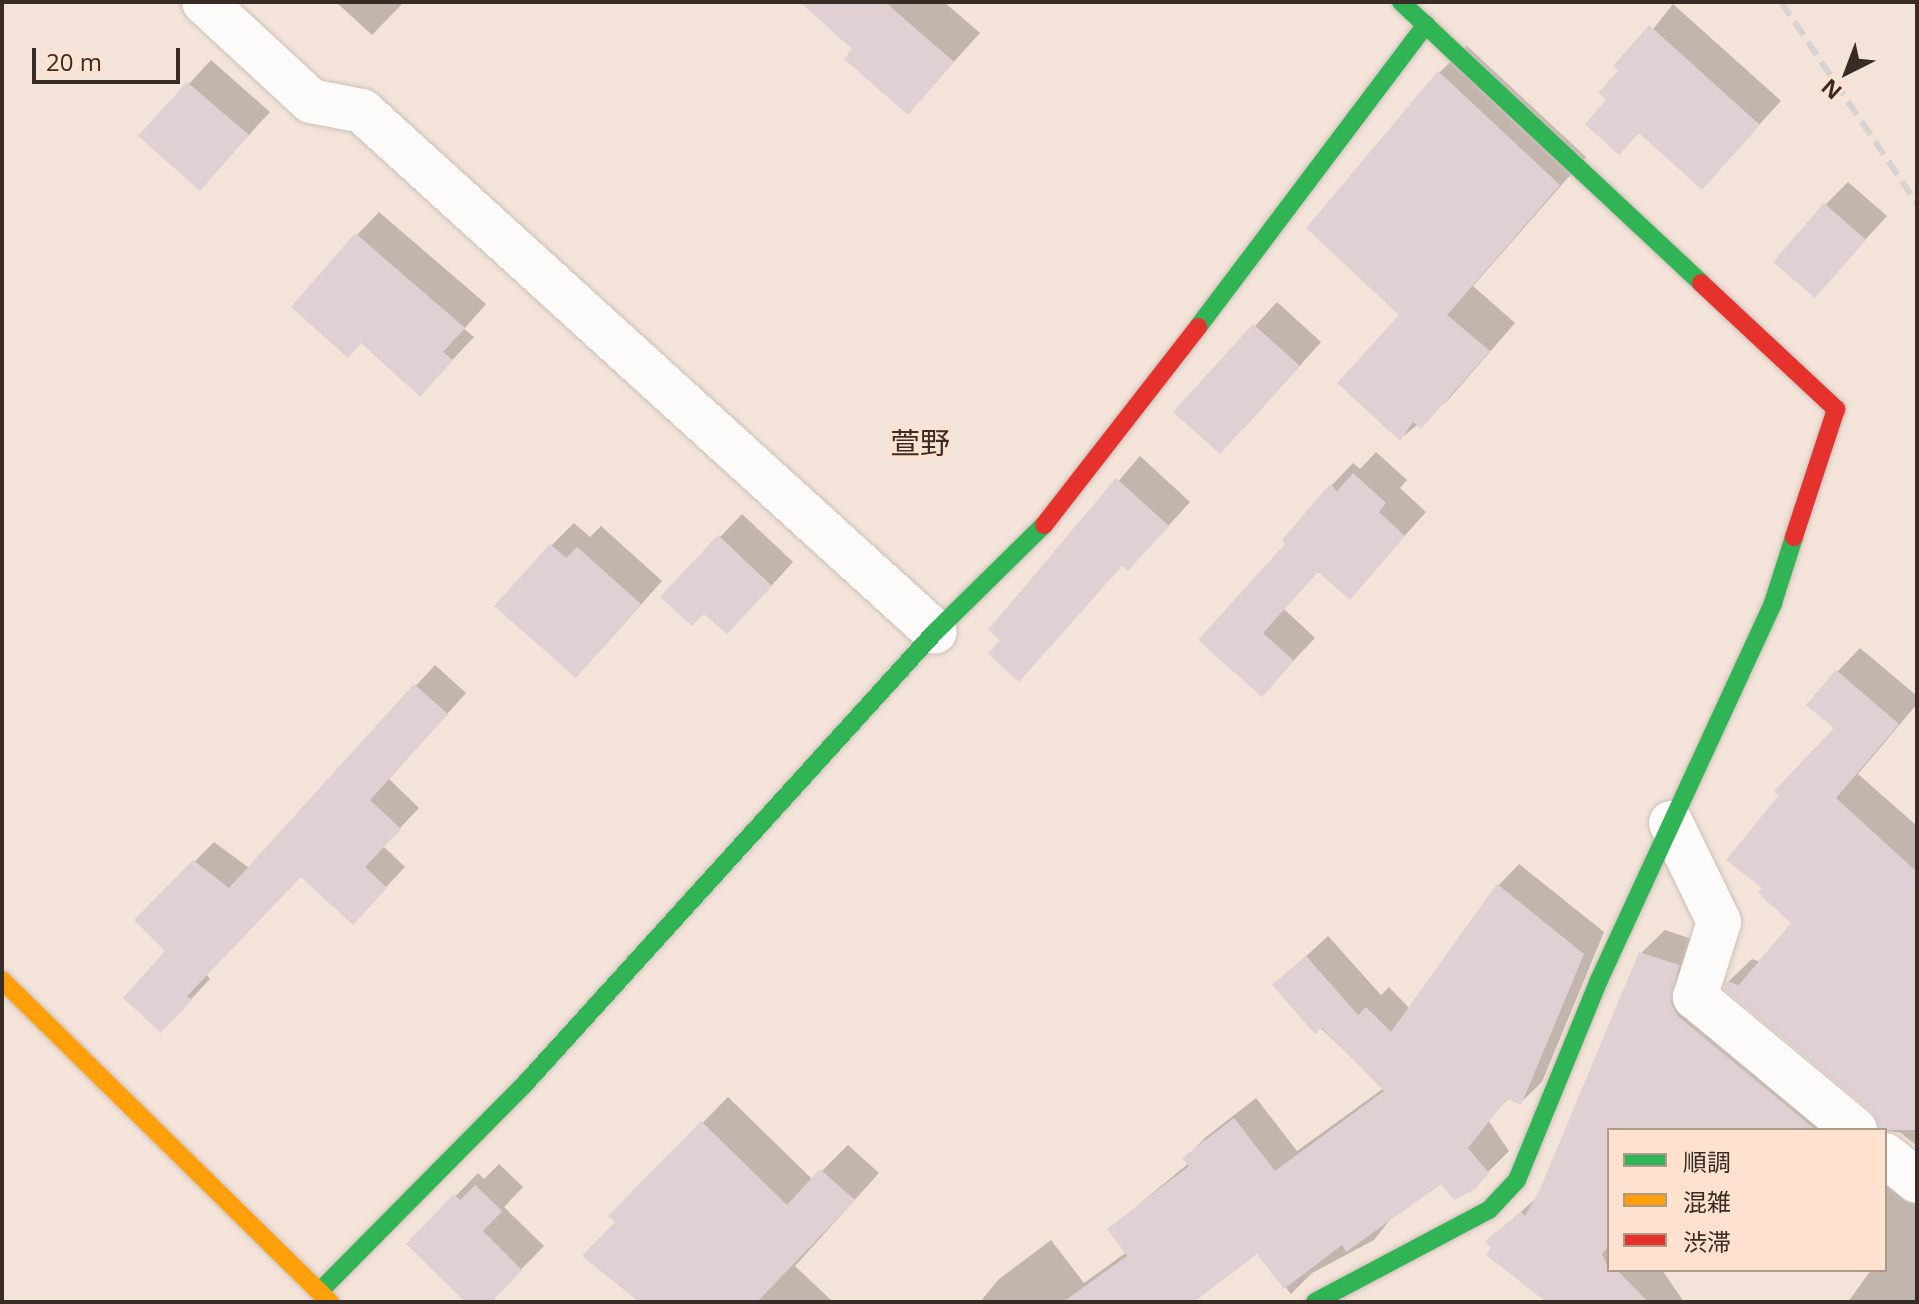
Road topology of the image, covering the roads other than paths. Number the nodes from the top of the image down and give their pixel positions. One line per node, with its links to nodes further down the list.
1 (204, 2): 4 (street)
2 (1401, 2): 3 (street)
3 (1426, 24): 4 (street); 5 (street)
4 (935, 632): 10 (street)
5 (1671, 823): 7 (street); 11 (street)
6 (2, 980): 10 (street)
7 (1853, 1128)
8 (1887, 1157): 9 (street)
9 (1917, 1181)
10 (325, 1297)
11 (1315, 1302)

